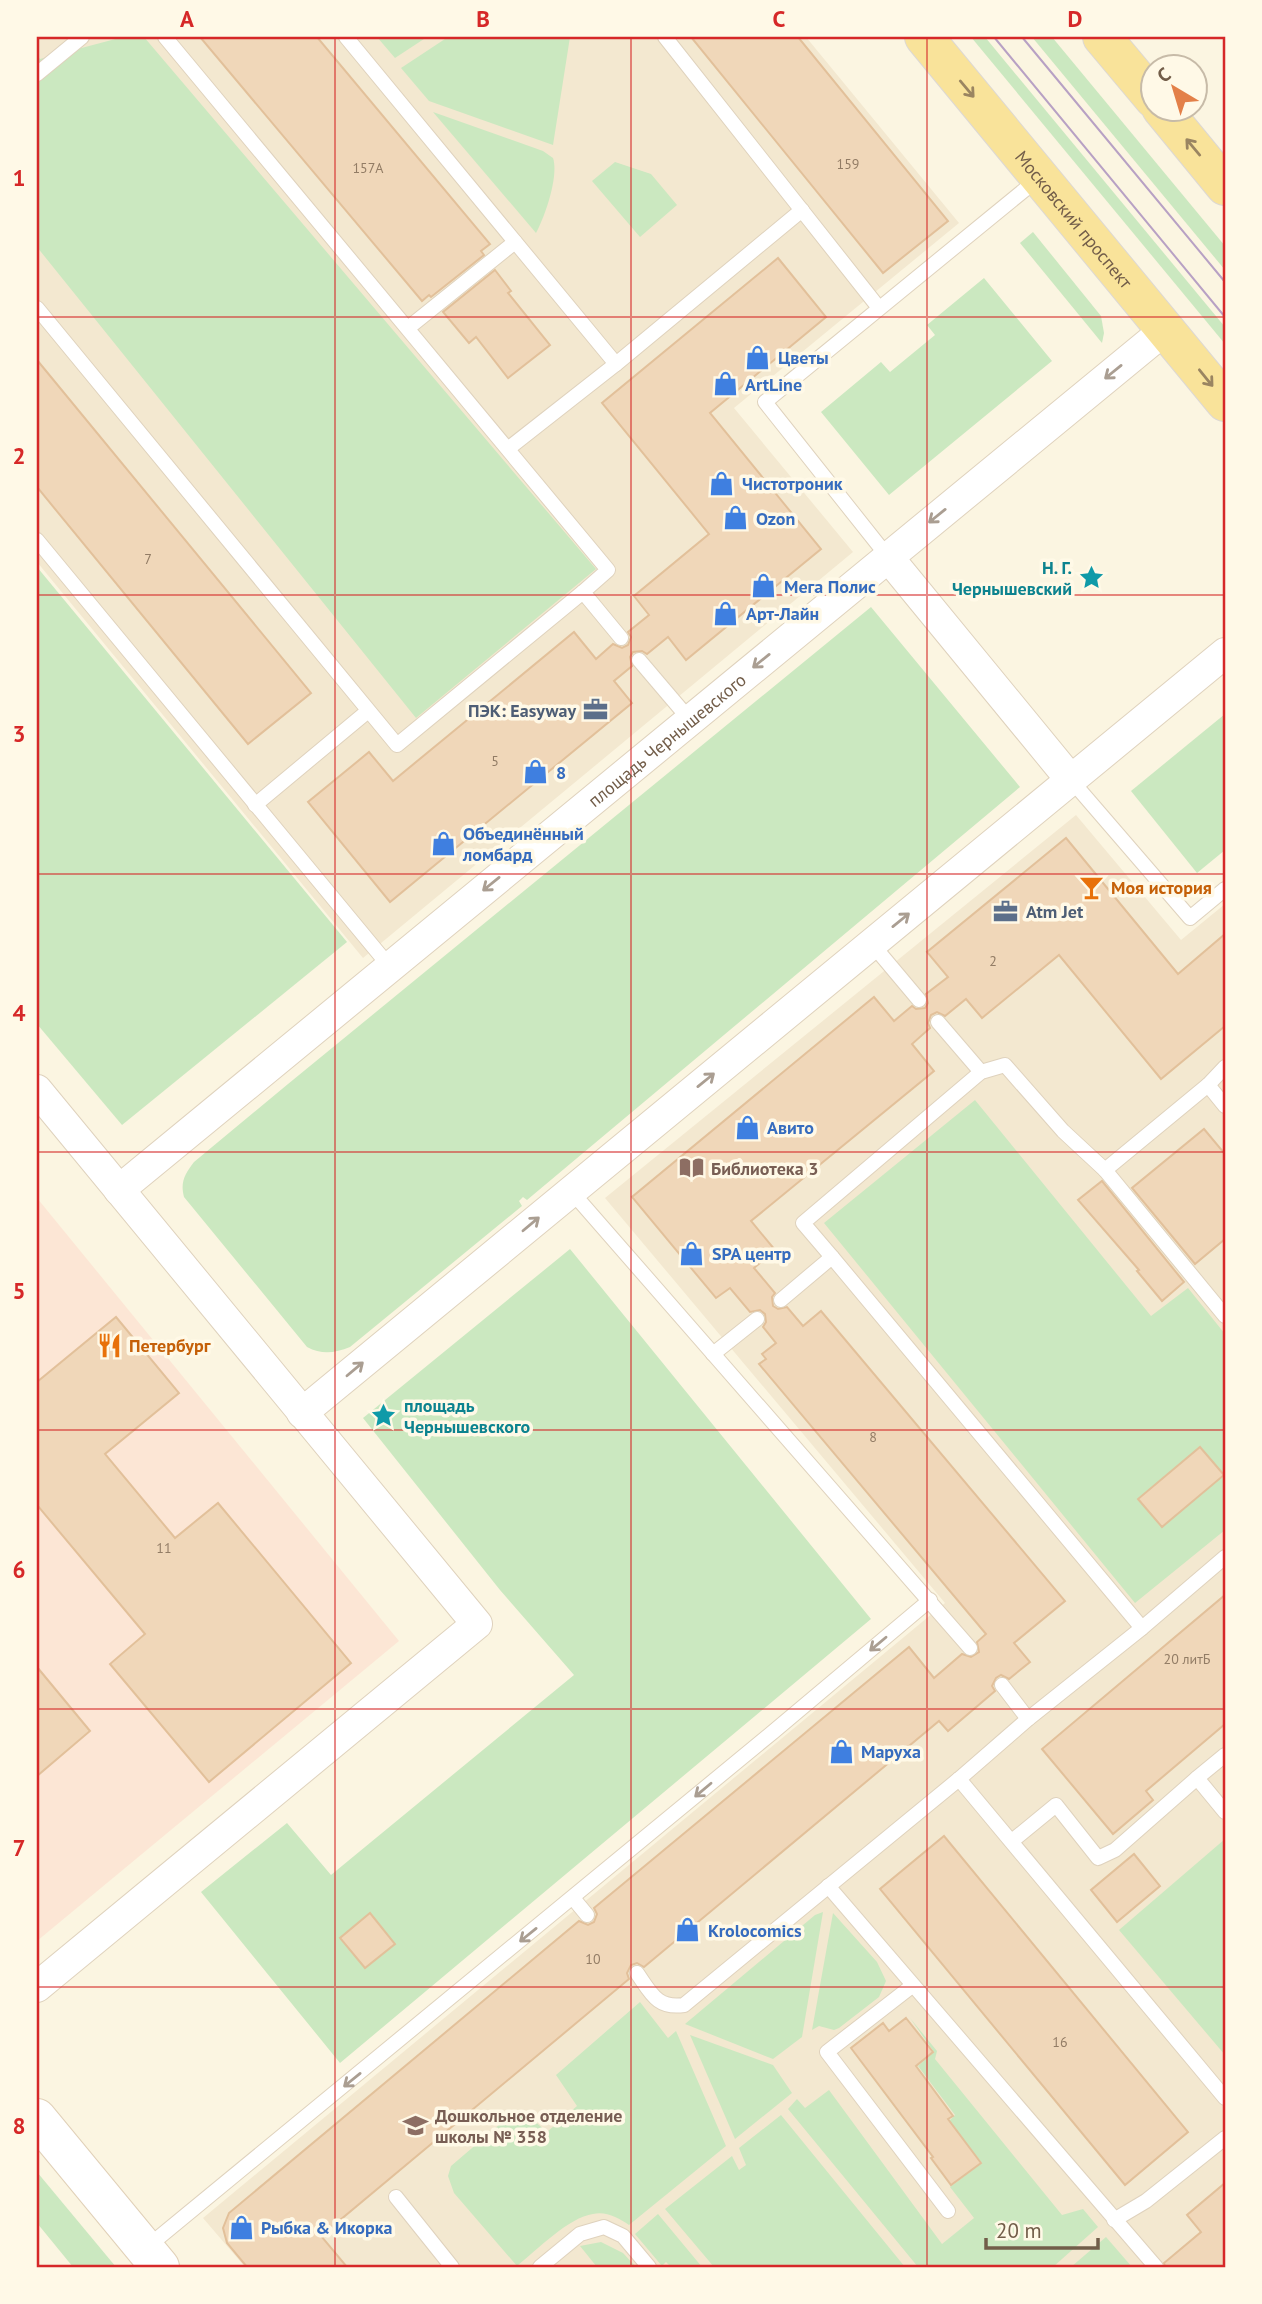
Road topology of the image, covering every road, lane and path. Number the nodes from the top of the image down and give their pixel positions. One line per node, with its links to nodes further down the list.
1 (82, 37): 7 (lane)
2 (165, 37): 16 (lane)
3 (346, 37): 13 (lane)
4 (665, 37): 12 (lane)
5 (924, 37): 10 (main road, Московский проспект, one-way to 10)
6 (1102, 37): 8 (main road)
7 (37, 74)
8 (1140, 83)
9 (1172, 122): 11 (main road, one-way to 9)
10 (1040, 177): 15 (lane); 17 (main road, Московский проспект)
11 (1225, 186)
12 (802, 210): 15 (lane); 18 (lane)
13 (515, 242): 16 (lane); 18 (lane)
14 (37, 308): 27 (lane)
15 (879, 308): 22 (lane)
16 (408, 328): 20 (lane)
17 (1166, 329): 19 (main road, Московский проспект, one-way to 19); 22 (street, площадь Чернышевского, one-way to 22)
18 (616, 364): 20 (lane)
19 (1225, 402)
20 (509, 448): 23 (lane)
21 (37, 540): 30 (lane)
22 (887, 557): 28 (street, площадь Чернышевского, one-way to 28); 29 (street)
23 (583, 592): 24 (lane); 27 (lane)
24 (621, 638)
25 (1225, 653): 29 (street)
26 (639, 660): 28 (lane)
27 (368, 711): 30 (lane)
28 (690, 720): 33 (street, площадь Чернышевского, one-way to 33)
29 (1071, 780): 31 (lane); 32 (street, one-way to 29)
30 (255, 805): 33 (lane)
31 (1225, 889)
32 (872, 944): 34 (lane); 43 (street, one-way to 32)
33 (390, 967): 42 (street, площадь Чернышевского)
34 (919, 1000)
35 (938, 1022): 37 (lane)
36 (1225, 1068): 38 (lane)
37 (981, 1072): 41 (lane); 44 (lane)
38 (1208, 1085): 40 (lane); 41 (lane)
39 (37, 1090): 42 (street)
40 (1225, 1106)
41 (1105, 1170): 46 (lane)
42 (119, 1190): 49 (street)
43 (571, 1191): 48 (lane); 49 (street, one-way to 43)
44 (832, 1257): 45 (lane); 52 (lane)
45 (781, 1300)
46 (1225, 1316)
47 (757, 1319): 48 (lane)
48 (713, 1354): 51 (lane)
49 (302, 1413): 66 (street)
50 (1225, 1557): 52 (lane)
51 (930, 1600): 53 (lane); 62 (lane, one-way to 62)
52 (1142, 1628): 55 (lane)
53 (970, 1648)
54 (1002, 1685): 55 (lane)
55 (1028, 1720): 58 (lane)
56 (1225, 1755): 57 (lane)
57 (1197, 1778): 59 (lane); 60 (lane)
58 (960, 1779): 60 (lane); 61 (lane)
59 (1225, 1812)
60 (1012, 1841): 67 (lane)
61 (828, 1886): 64 (lane); 65 (lane)
62 (573, 1898): 63 (lane); 73 (lane, one-way to 73)
63 (587, 1915)
64 (637, 1973)
65 (912, 1986): 71 (lane); 72 (lane)
66 (37, 1987)
67 (1225, 2098)
68 (37, 2118): 73 (street)
69 (1225, 2138): 72 (lane)
70 (396, 2197): 74 (lane)
71 (948, 2211)
72 (1114, 2220): 77 (lane)
73 (153, 2258)
74 (453, 2267)
75 (540, 2267): 76 (lane)
76 (649, 2267)
77 (1156, 2267)

